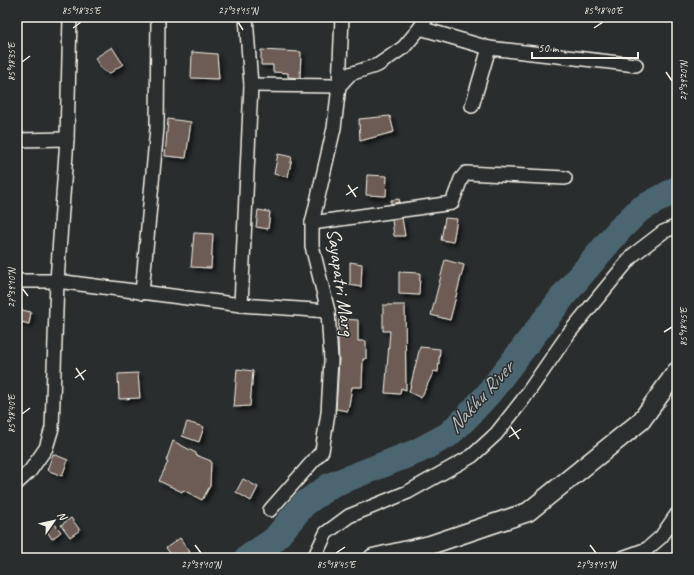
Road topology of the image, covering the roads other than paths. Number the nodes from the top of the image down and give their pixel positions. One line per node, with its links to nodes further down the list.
1 (70, 17): 11 (street)
2 (158, 17): 18 (street)
3 (246, 17): 8 (street)
4 (342, 17): 9 (street, Sayapatri Marg)
5 (424, 22): 6 (street); 9 (street)
6 (490, 48): 7 (street); 10 (street)
7 (636, 65)
8 (251, 85): 9 (street); 19 (street)
9 (339, 86): 14 (street, Sayapatri Marg)
10 (472, 106)
11 (67, 139): 12 (street); 17 (street)
12 (17, 140)
13 (565, 178): 14 (street)
14 (312, 223): 20 (street, Sayapatri Marg)
15 (677, 226): 25 (street)
16 (17, 281): 17 (street)
17 (57, 281): 18 (street); 22 (street)
18 (142, 293): 19 (street)
19 (241, 305): 20 (street)
20 (328, 311): 23 (street, Sayapatri Marg)
21 (677, 371): 26 (street)
22 (17, 483)
23 (270, 510)
24 (677, 514): 27 (street)
25 (314, 558)
26 (373, 558)
27 (622, 558)

